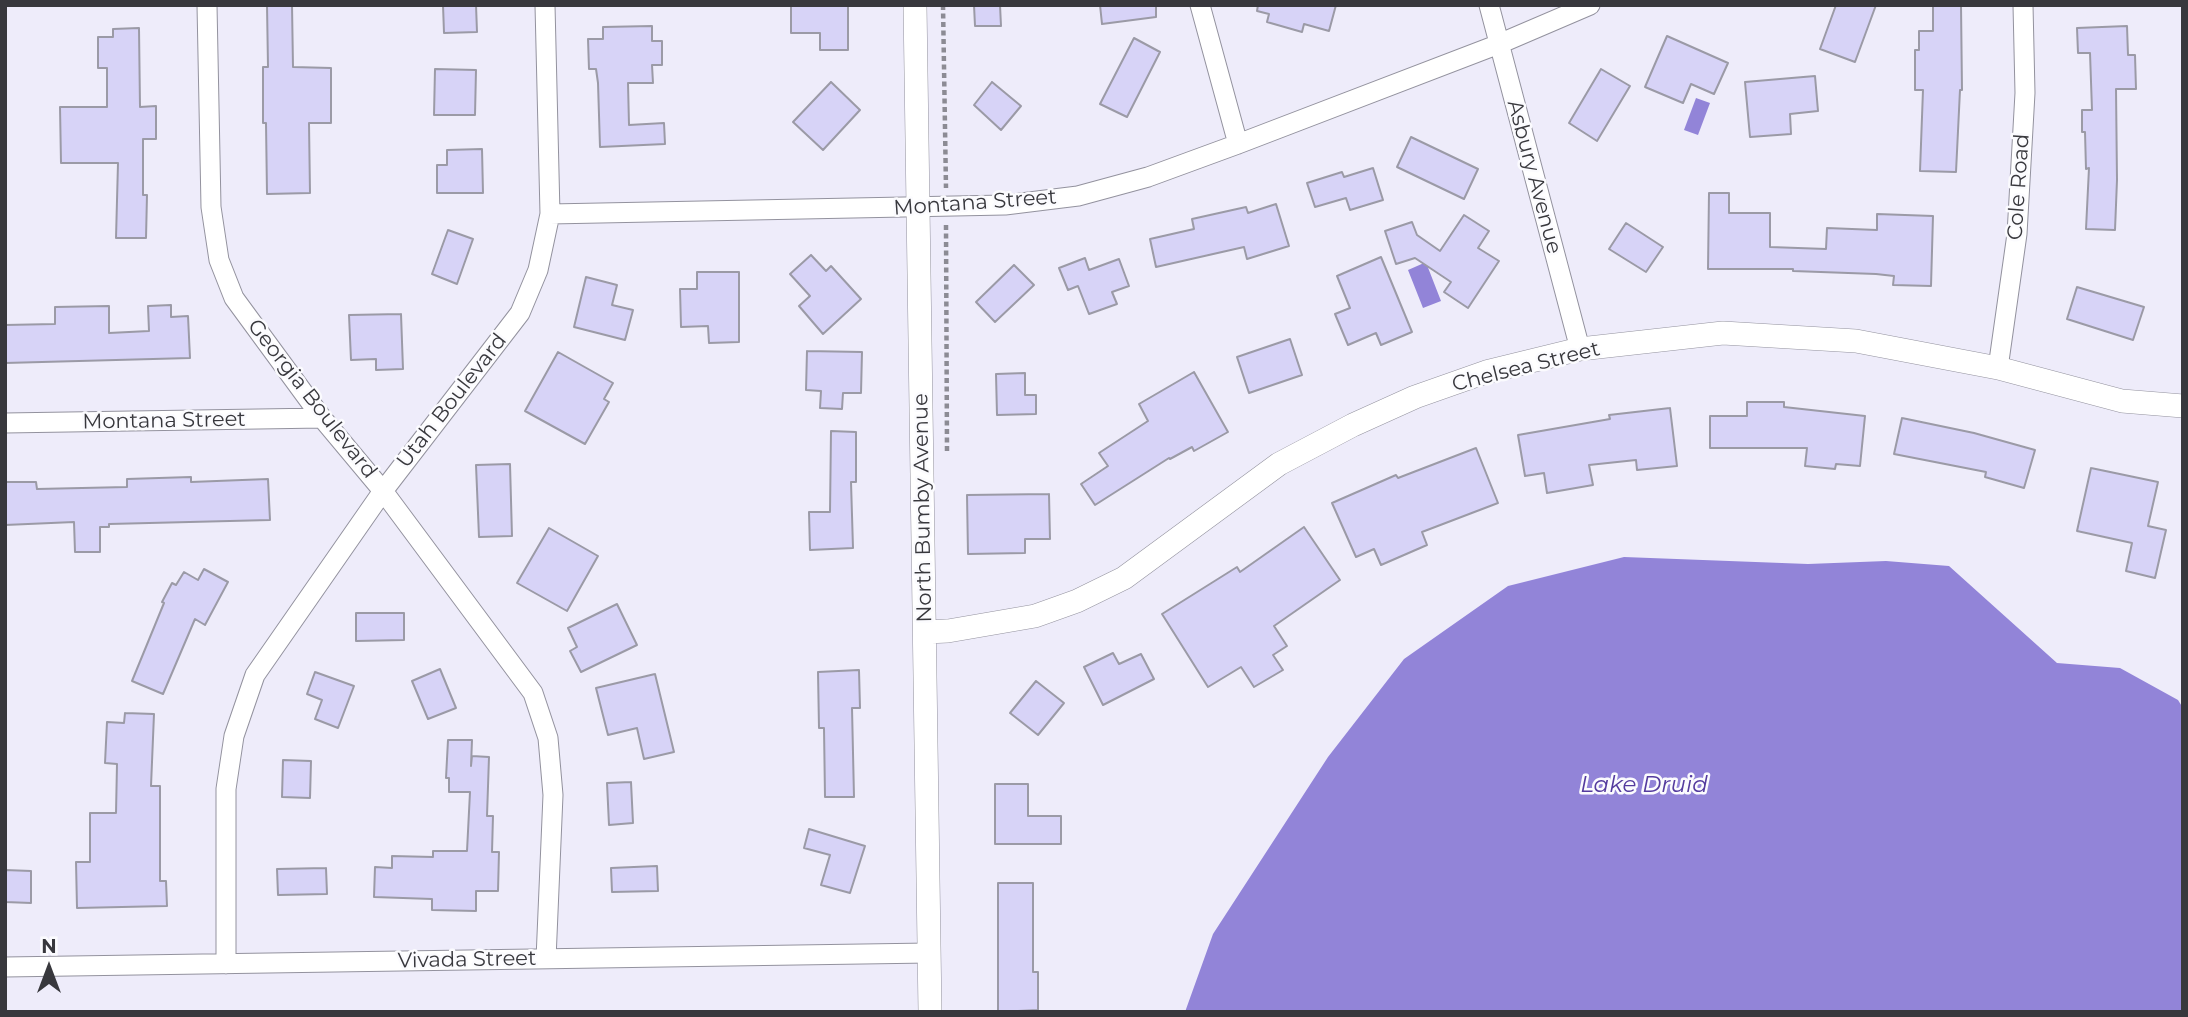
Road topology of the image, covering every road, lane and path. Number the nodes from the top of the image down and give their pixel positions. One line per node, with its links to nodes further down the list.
1 (207, 5): 18 (street, Georgia Boulevard)
2 (545, 5): 13 (street, Utah Boulevard)
3 (915, 5): 12 (street, North Bumby Avenue)
4 (943, 5): 11 (path)
5 (1200, 5): 10 (street)
6 (1489, 5): 9 (street, Asbury Avenue)
7 (1590, 5): 9 (street, Montana Street)
8 (2023, 5): 16 (street, Cole Road)
9 (1499, 44): 10 (street, Montana Street); 15 (street, Asbury Avenue)
10 (1238, 144): 12 (street, Montana Street)
11 (946, 186)
12 (918, 208): 13 (street, Montana Street); 22 (street, North Bumby Avenue)
13 (550, 214): 21 (street, Utah Boulevard)
14 (946, 225): 20 (path)
15 (1580, 349): 16 (street, Chelsea Street); 22 (street, Chelsea Street)
16 (1998, 368): 17 (street, Chelsea Street)
17 (2183, 406)
18 (322, 418): 19 (street, Montana Street); 21 (street, Georgia Boulevard)
19 (5, 423)
20 (947, 455)
21 (383, 491): 24 (street, Utah Boulevard); 25 (street, Georgia Boulevard)
22 (926, 632): 23 (street, North Bumby Avenue)
23 (929, 953): 24 (street, Vivada Street); 27 (street, North Bumby Avenue)
24 (546, 959): 25 (street, Vivada Street)
25 (226, 964): 26 (street, Vivada Street)
26 (5, 967)
27 (930, 1012)

